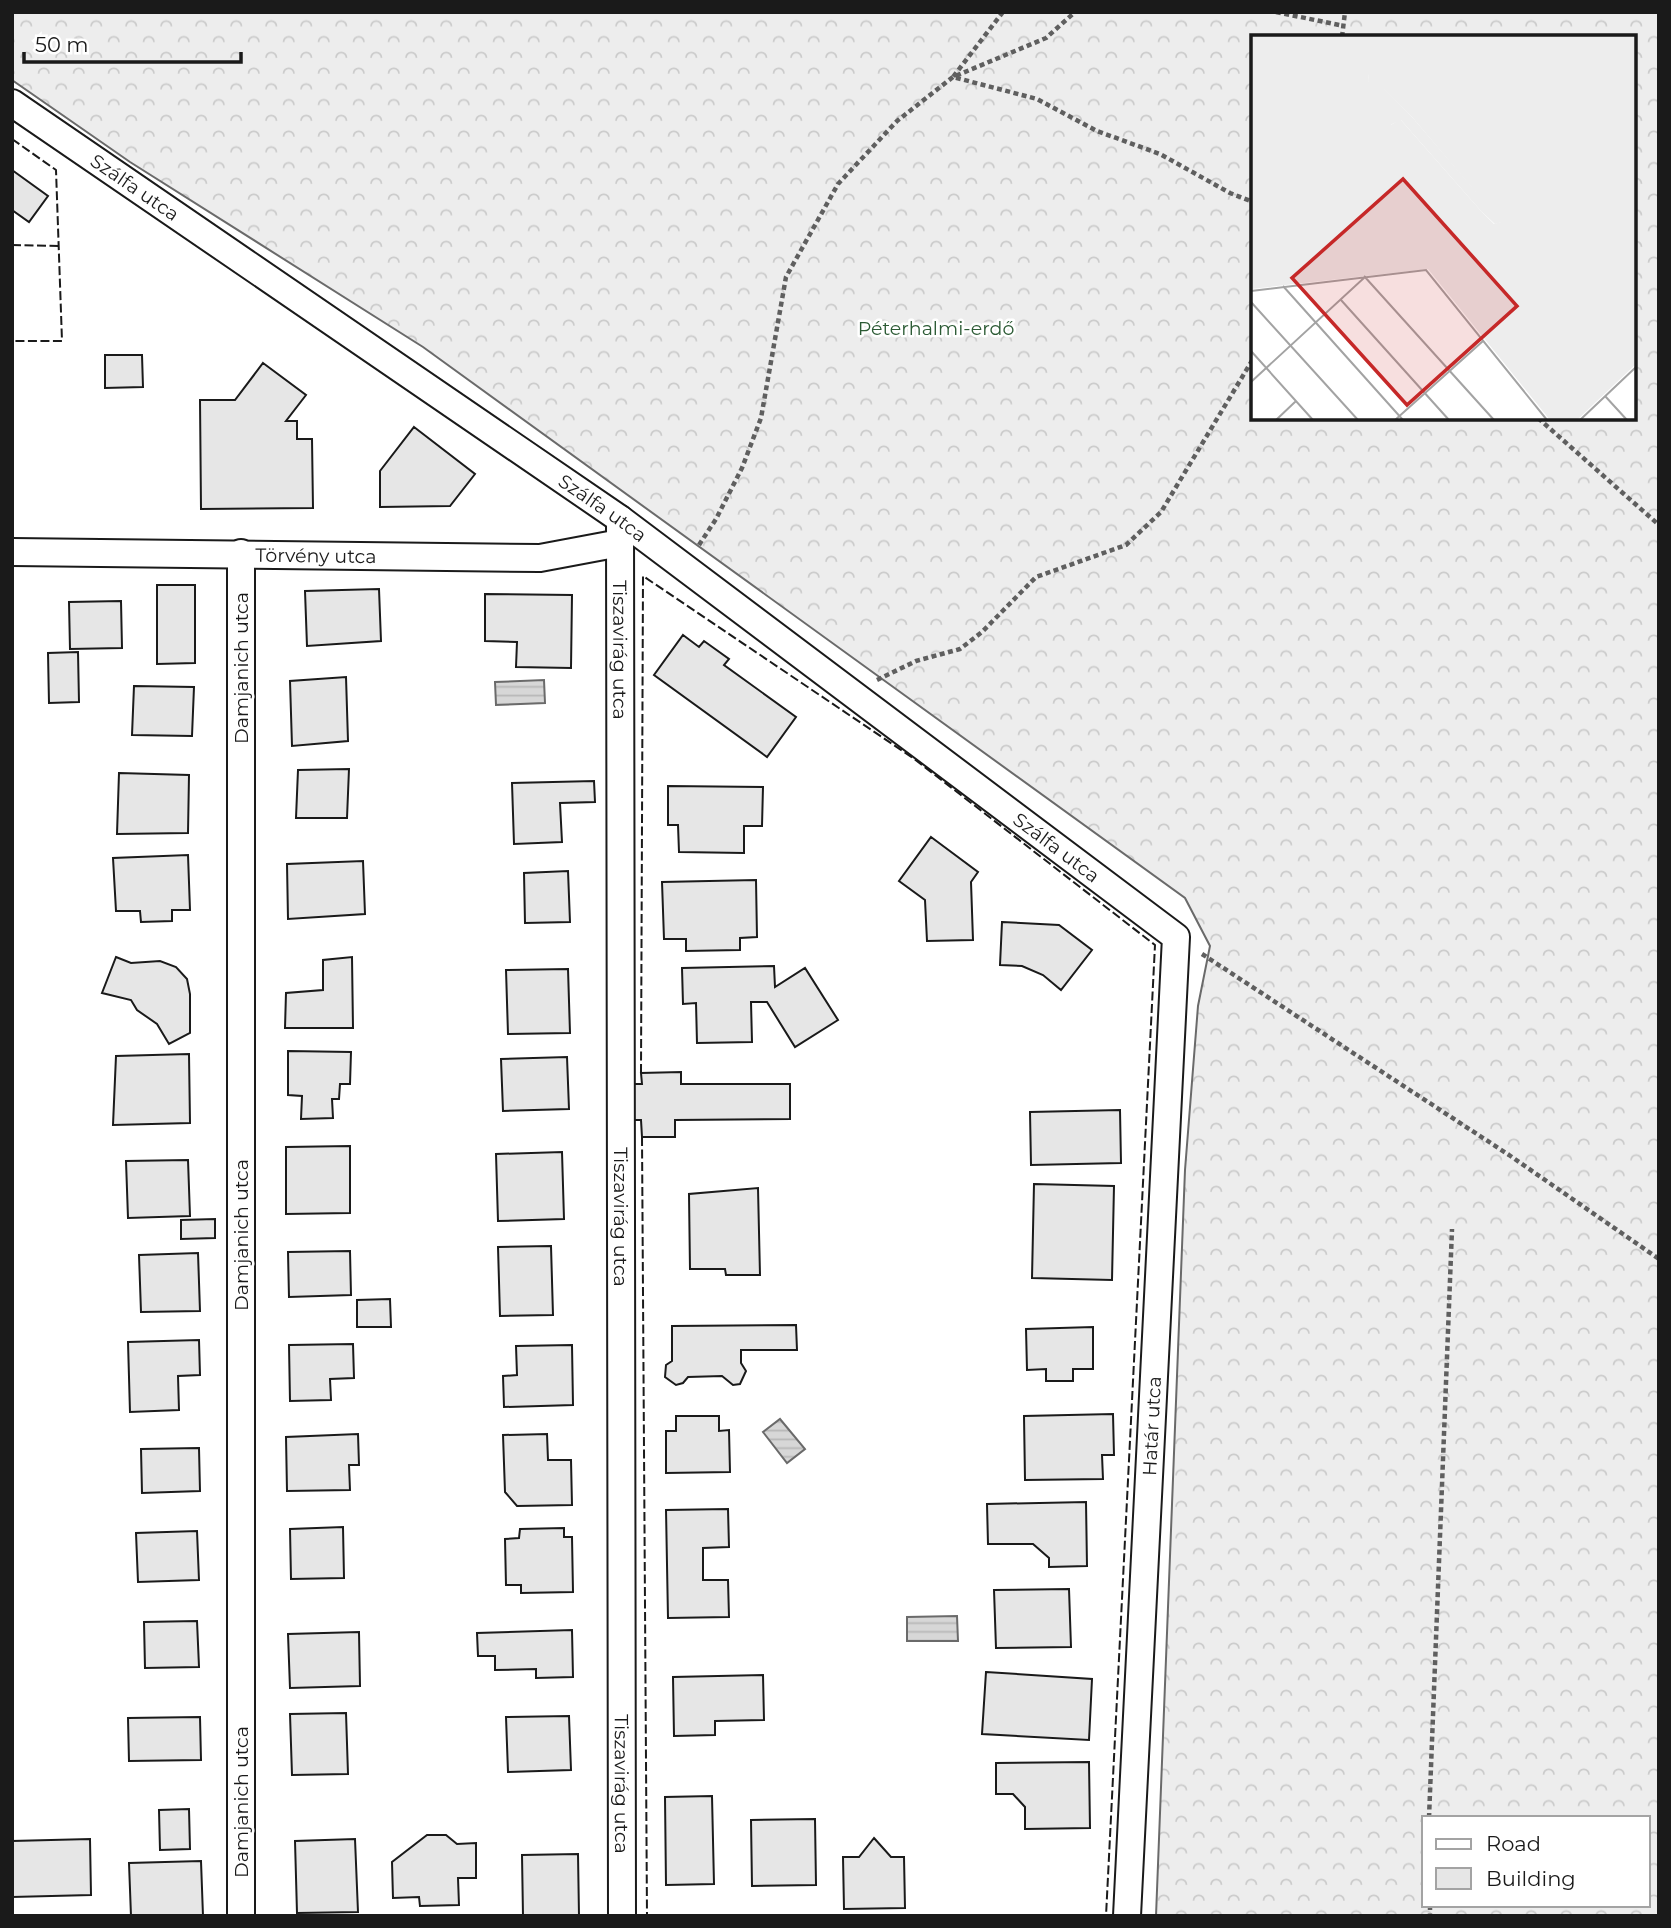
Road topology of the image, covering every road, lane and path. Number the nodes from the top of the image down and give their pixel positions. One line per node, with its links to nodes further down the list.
1 (1003, 12): 7 (path)
2 (1075, 12): 7 (path)
3 (1276, 12): 5 (path)
4 (1345, 12): 5 (path)
5 (1344, 26): 6 (path)
6 (1342, 35)
7 (953, 77): 9 (path); 16 (path)
8 (12, 103): 13 (street, Szálfa utca)
9 (1251, 201)
10 (1251, 362): 17 (path)
11 (1540, 420): 12 (path)
12 (1659, 525)
13 (620, 531): 15 (street, Törvény utca); 16 (street, Szálfa utca); 23 (street, Tiszavirág utca)
14 (12, 552): 15 (street, Törvény utca)
15 (241, 553): 22 (street, Damjanich utca)
16 (685, 566): 17 (street, Szálfa utca)
17 (856, 694): 18 (street, Szálfa utca)
18 (1176, 937): 20 (path); 24 (street, Határ utca)
19 (1452, 1229): 21 (path)
20 (1659, 1259)
21 (1429, 1816)
22 (241, 1916)
23 (622, 1916)
24 (1127, 1916)

